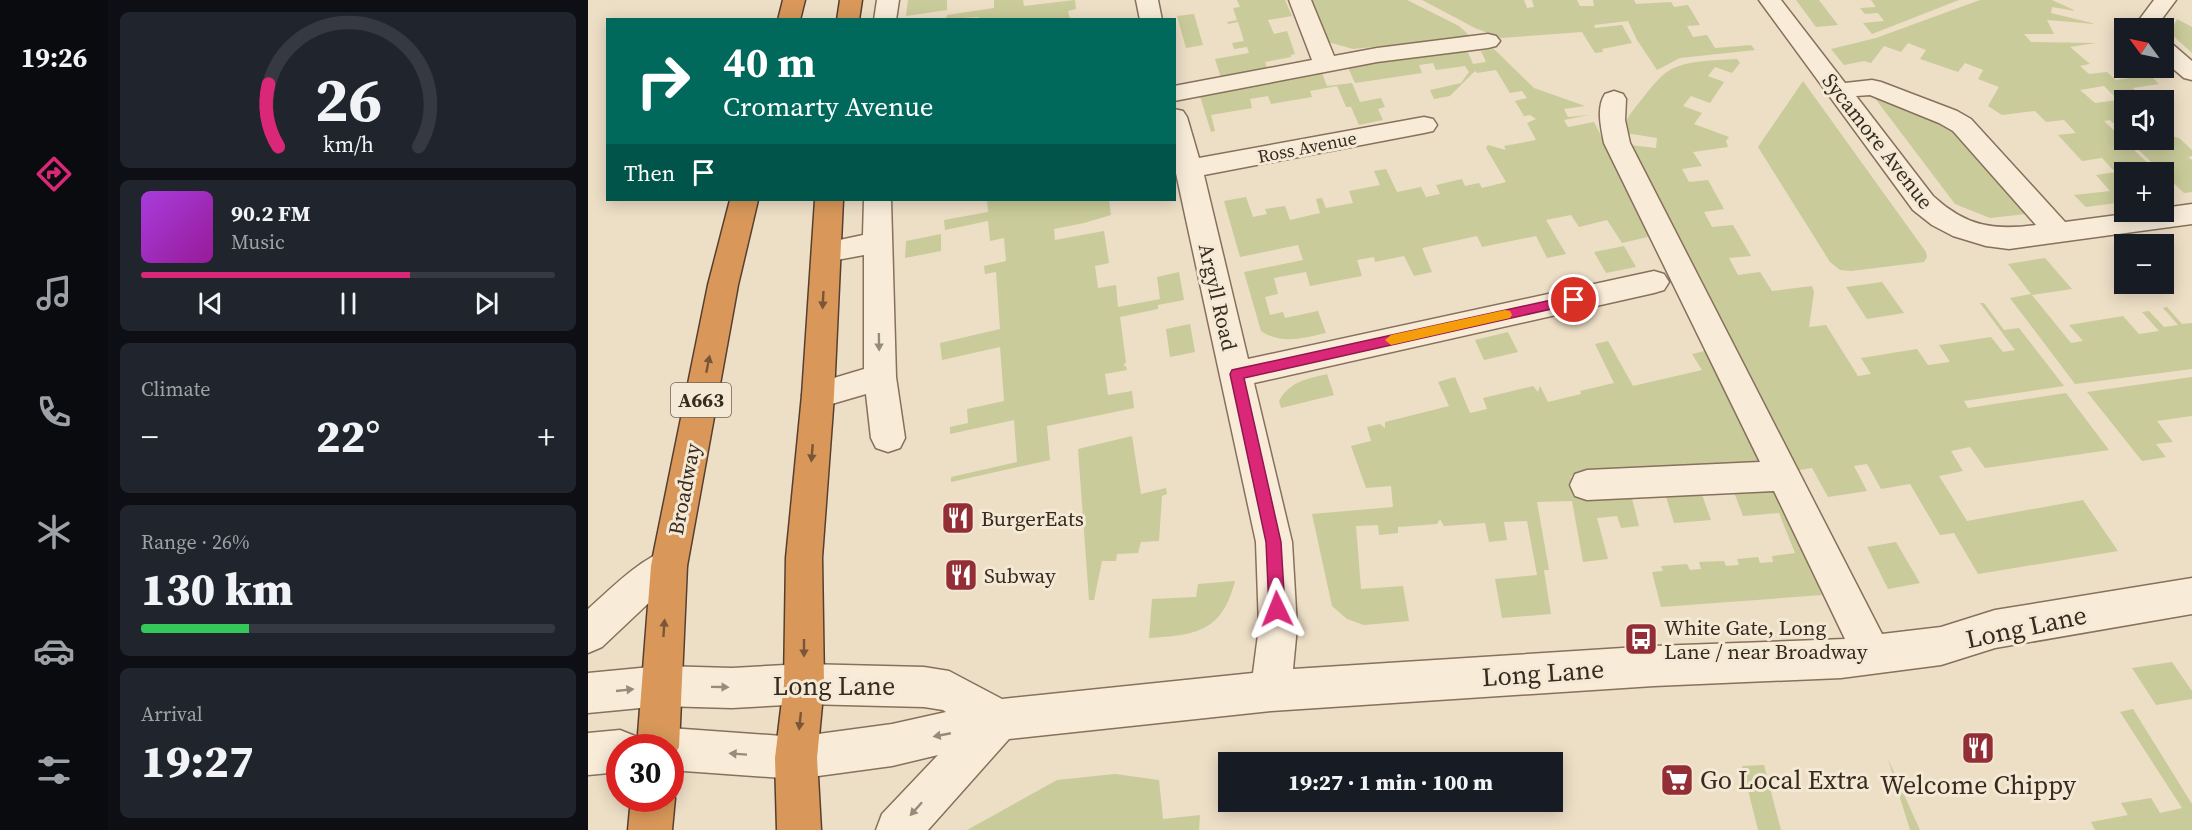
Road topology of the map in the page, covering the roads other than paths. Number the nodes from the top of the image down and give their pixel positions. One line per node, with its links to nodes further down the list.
1 (794, 0): 8 (highway)
2 (851, 0): 9 (highway)
3 (888, 0): 10 (street)
4 (1147, 0): 11 (street)
5 (1300, 0): 15 (street)
6 (1770, 0): 17 (street, Sycamore Avenue)
7 (2165, 0): 12 (street)
8 (790, 18)
9 (848, 18)
10 (885, 18)
11 (1151, 18)
12 (2152, 18)
13 (1488, 41): 15 (street)
14 (2174, 57): 16 (street)
15 (1326, 65): 18 (street)
16 (2192, 73)
17 (1838, 91): 27 (street); 27 (street, Sycamore Avenue)
18 (1176, 94)
19 (1614, 99): 35 (street)
20 (1176, 124): 22 (street, Argyll Road)
21 (1424, 125): 22 (street, Ross Avenue)
22 (1189, 169): 31 (street, Argyll Road)
23 (744, 201): 37 (highway, Broadway / A663, one-way to 23)
24 (829, 201): 29 (highway)
25 (877, 201): 28 (street)
26 (2192, 214): 27 (street, Sycamore Avenue)
27 (2058, 232)
28 (878, 242): 29 (street); 32 (street, one-way to 32)
29 (826, 252): 33 (highway, one-way to 33)
30 (1654, 282): 31 (street)
31 (1237, 374): 43 (street, Argyll Road)
32 (880, 376): 33 (street); 34 (street)
33 (818, 395): 41 (highway, one-way to 41)
34 (888, 438)
35 (1784, 476): 36 (street); 40 (street)
36 (1587, 485)
37 (669, 566): 39 (street); 42 (highway, Broadway / A663, one-way to 37)
38 (2192, 596): 40 (street, Long Lane)
39 (588, 634)
40 (1871, 654): 43 (street, Long Lane)
41 (804, 684): 42 (street, Long Lane, one-way to 41); 45 (street, Long Lane); 50 (highway, one-way to 50)
42 (661, 686): 44 (street, Long Lane, one-way to 42); 46 (highway, Broadway / A663)
43 (1271, 691): 45 (street, Long Lane)
44 (588, 693)
45 (999, 720): 50 (street, Long Lane, one-way to 50); 54 (street, one-way to 54)
46 (659, 734)
47 (684, 750): 50 (street, Long Lane, one-way to 47)
48 (606, 752): 49 (street)
49 (588, 754)
50 (796, 758): 53 (highway)
51 (652, 812): 52 (highway)
52 (650, 830)
53 (799, 830)
54 (898, 830)

